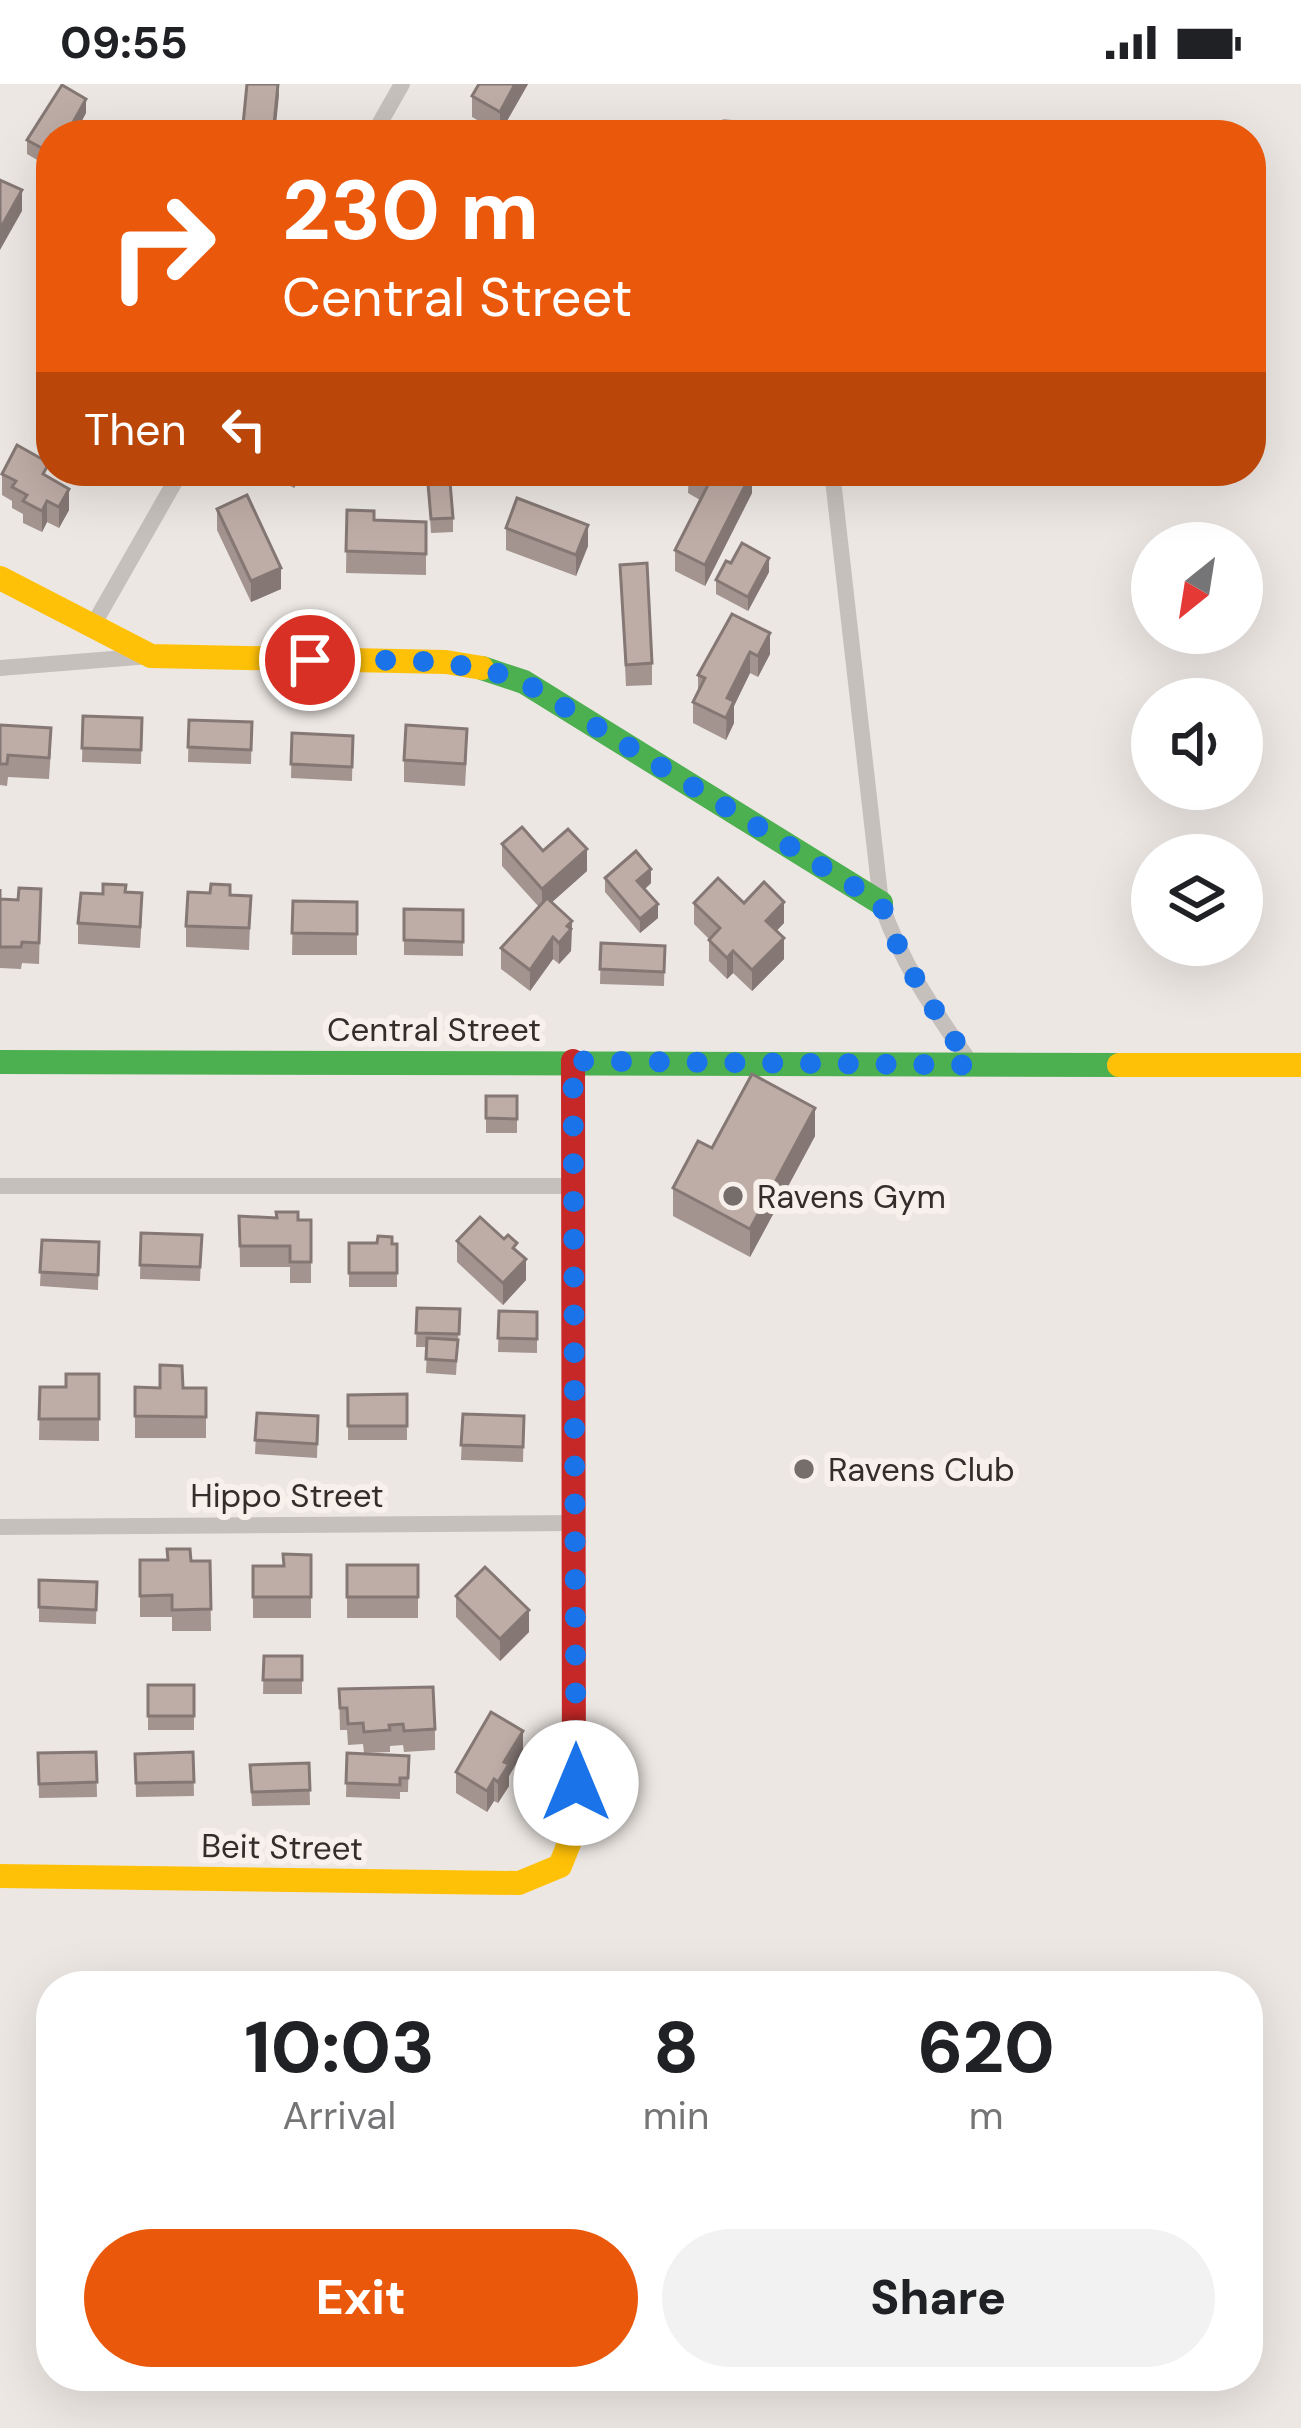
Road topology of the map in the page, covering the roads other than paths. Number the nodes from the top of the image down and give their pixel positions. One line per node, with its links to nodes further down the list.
1 (402, 84): 2 (street)
2 (382, 120)
3 (172, 486): 6 (street)
4 (834, 486): 9 (street)
5 (0, 578): 6 (street)
6 (92, 627): 7 (street)
7 (151, 656): 8 (street); 9 (street)
8 (0, 668)
9 (881, 903): 12 (street)
10 (573, 1061): 11 (street, Central Street); 12 (street, Central Street); 15 (street)
11 (0, 1062)
12 (971, 1065): 13 (street, Central Street)
13 (1301, 1065)
14 (0, 1186): 15 (street)
15 (573, 1186): 16 (street)
16 (575, 1523): 17 (street, Hippo Street); 18 (street, Beit Street)
17 (0, 1527)
18 (0, 1876)

